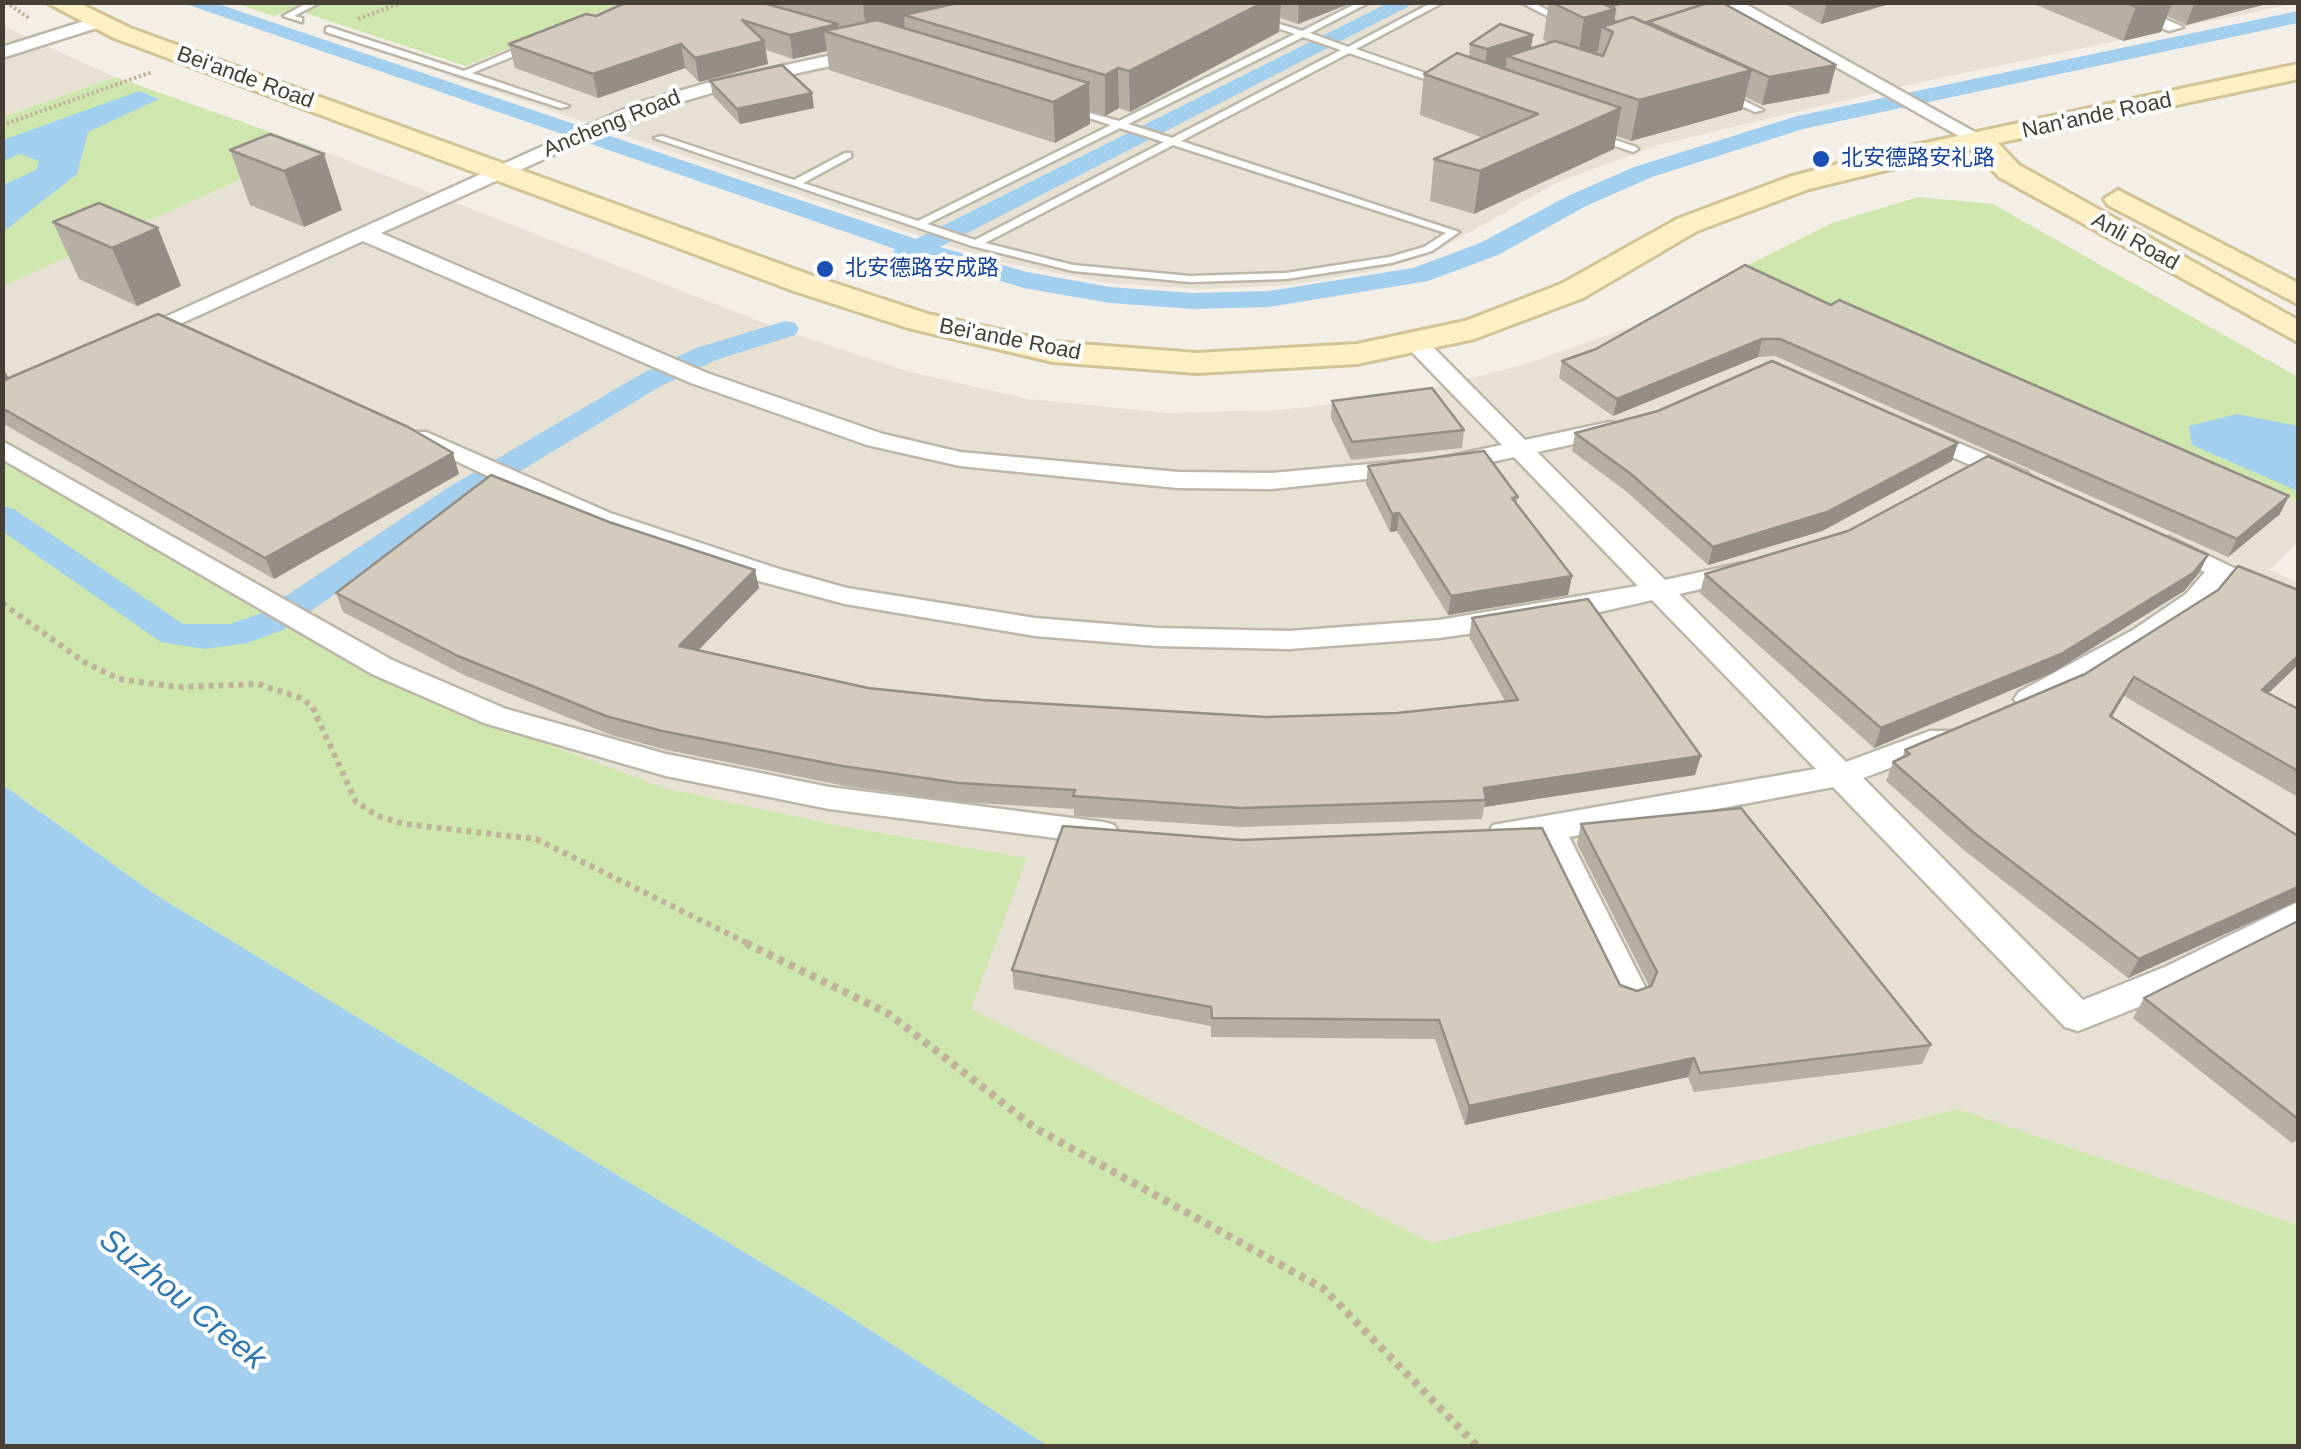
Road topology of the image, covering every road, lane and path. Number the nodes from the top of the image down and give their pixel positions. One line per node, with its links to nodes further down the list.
1 (57, 2): 12 (street, Bei'ande Road)
2 (317, 2): 11 (lane)
3 (403, 2): 15 (path)
4 (1366, 2): 16 (lane)
5 (1440, 2): 19 (lane)
6 (1524, 2): 13 (lane)
7 (2111, 2): 14 (street)
8 (1769, 5): 9 (street)
9 (1733, 9): 35 (street, Anli Road)
10 (1250, 15): 16 (lane)
11 (299, 20)
12 (94, 22): 21 (street); 38 (street, Bei'ande Road)
13 (1573, 25)
14 (2175, 27)
15 (333, 32): 24 (lane)
16 (1306, 35): 19 (lane); 31 (lane)
17 (540, 42): 24 (lane)
18 (848, 43): 20 (lane)
19 (1346, 49): 26 (lane); 34 (lane)
20 (878, 50): 38 (street, Ancheng Road)
21 (2, 53)
22 (2298, 71): 35 (street, Nan'ande Road)
23 (152, 72): 30 (path)
24 (462, 74): 27 (lane)
25 (1707, 87): 29 (lane)
26 (1463, 89)
27 (564, 106)
28 (1064, 107): 31 (lane)
29 (1758, 110)
30 (2, 126)
31 (1126, 126): 34 (lane); 40 (lane)
32 (1582, 131): 36 (lane)
33 (659, 138): 39 (lane)
34 (1166, 139): 42 (lane); 42 (lane)
35 (1980, 140): 43 (street, Anli Road); 45 (street, Anli Road); 47 (street, Bei'ande Road)
36 (1633, 149)
37 (848, 155): 39 (lane)
38 (500, 170): 41 (street, Ancheng Road); 47 (street, Bei'ande Road)
39 (796, 183): 40 (lane)
40 (920, 224): 42 (lane)
41 (362, 233): 44 (street, Ancheng Road); 53 (street)
42 (976, 244)
43 (2298, 295)
44 (166, 322): 46 (street); 48 (street, Ancheng Road)
45 (2298, 332)
46 (202, 338)
47 (1416, 343): 53 (street)
48 (112, 347)
49 (1891, 420): 54 (street)
50 (1628, 424): 53 (street)
51 (398, 428): 59 (street)
52 (2, 448): 65 (street)
53 (1523, 451): 59 (street)
54 (1980, 460): 55 (street); 56 (street)
55 (1947, 480)
56 (2049, 491)
57 (2153, 538): 61 (street)
58 (1776, 559): 59 (street)
59 (1661, 592): 63 (street)
60 (2, 602): 69 (path)
61 (2010, 708)
62 (1974, 724): 63 (street)
63 (1841, 776): 64 (street); 67 (street)
64 (1549, 830): 66 (street); 68 (street)
65 (1130, 835)
66 (1475, 835)
67 (2298, 915)
68 (1630, 993)
69 (1476, 1446)

